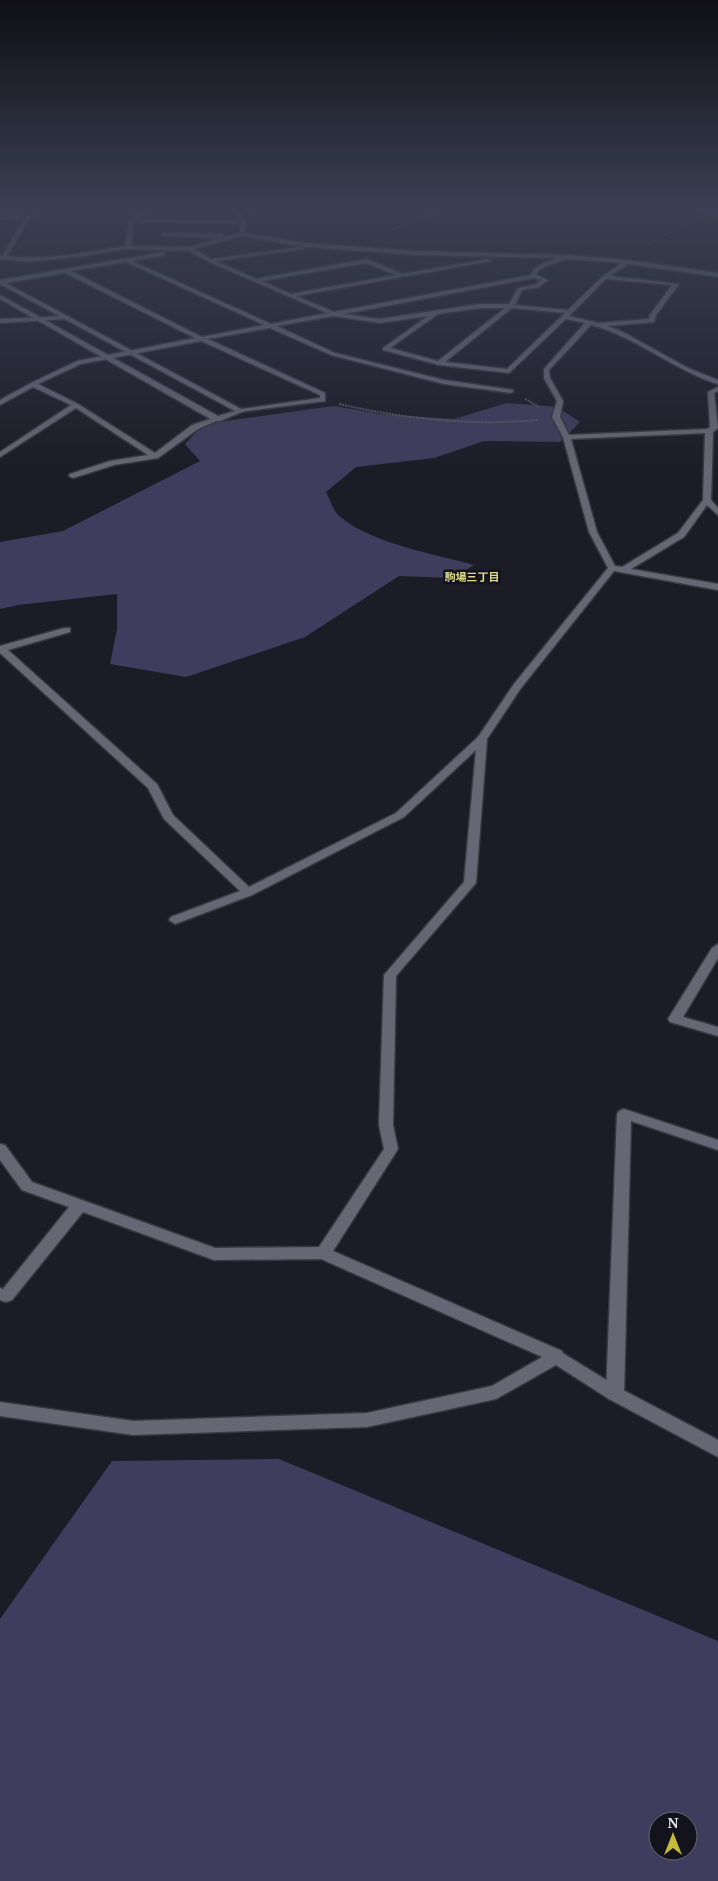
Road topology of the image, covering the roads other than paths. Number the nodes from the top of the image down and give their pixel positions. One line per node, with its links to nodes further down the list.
1 (24, 295): 14 (street)
2 (114, 295): 20 (street)
3 (202, 295): 19 (street)
4 (292, 295): 12 (street)
5 (435, 295): 12 (street)
6 (517, 295): 10 (street)
7 (588, 295): 13 (street)
8 (668, 295): 18 (street)
9 (1, 299): 15 (street)
10 (511, 306): 11 (street); 13 (street); 23 (street)
11 (439, 311): 12 (street); 23 (street)
12 (333, 314): 19 (street)
13 (568, 315): 17 (street); 23 (street)
14 (67, 317): 15 (street); 21 (street)
15 (39, 319): 16 (street); 22 (street)
16 (0, 321)
17 (589, 323): 18 (street); 33 (street)
18 (599, 325): 24 (street)
19 (270, 326): 20 (street); 27 (street)
20 (202, 339): 21 (street); 30 (street)
21 (133, 352): 22 (street); 30 (street)
22 (108, 357): 25 (street); 31 (street)
23 (439, 363)
24 (718, 382)
25 (33, 384): 28 (street); 29 (street)
26 (718, 389): 32 (street)
27 (511, 391)
28 (0, 403)
29 (76, 406): 34 (street); 35 (street)
30 (241, 411): 31 (street)
31 (217, 419): 35 (street)
32 (709, 431): 33 (street); 37 (street)
33 (567, 437): 39 (street)
34 (0, 455)
35 (155, 456): 36 (street)
36 (73, 476)
37 (707, 500): 38 (street); 40 (street)
38 (718, 513)
39 (612, 568): 40 (street); 43 (street)
40 (625, 569): 41 (street)
41 (718, 587)
42 (67, 630): 44 (street)
43 (482, 739): 44 (street); 51 (street)
44 (248, 892): 45 (street)
45 (175, 920)
46 (718, 948): 47 (street)
47 (718, 1032)
48 (718, 1145): 54 (street)
49 (0, 1149): 50 (street)
50 (80, 1205): 51 (street); 52 (street)
51 (323, 1253): 53 (street)
52 (0, 1294)
53 (556, 1356): 54 (street); 55 (street)
54 (616, 1394): 56 (street)
55 (0, 1409)
56 (718, 1450)

